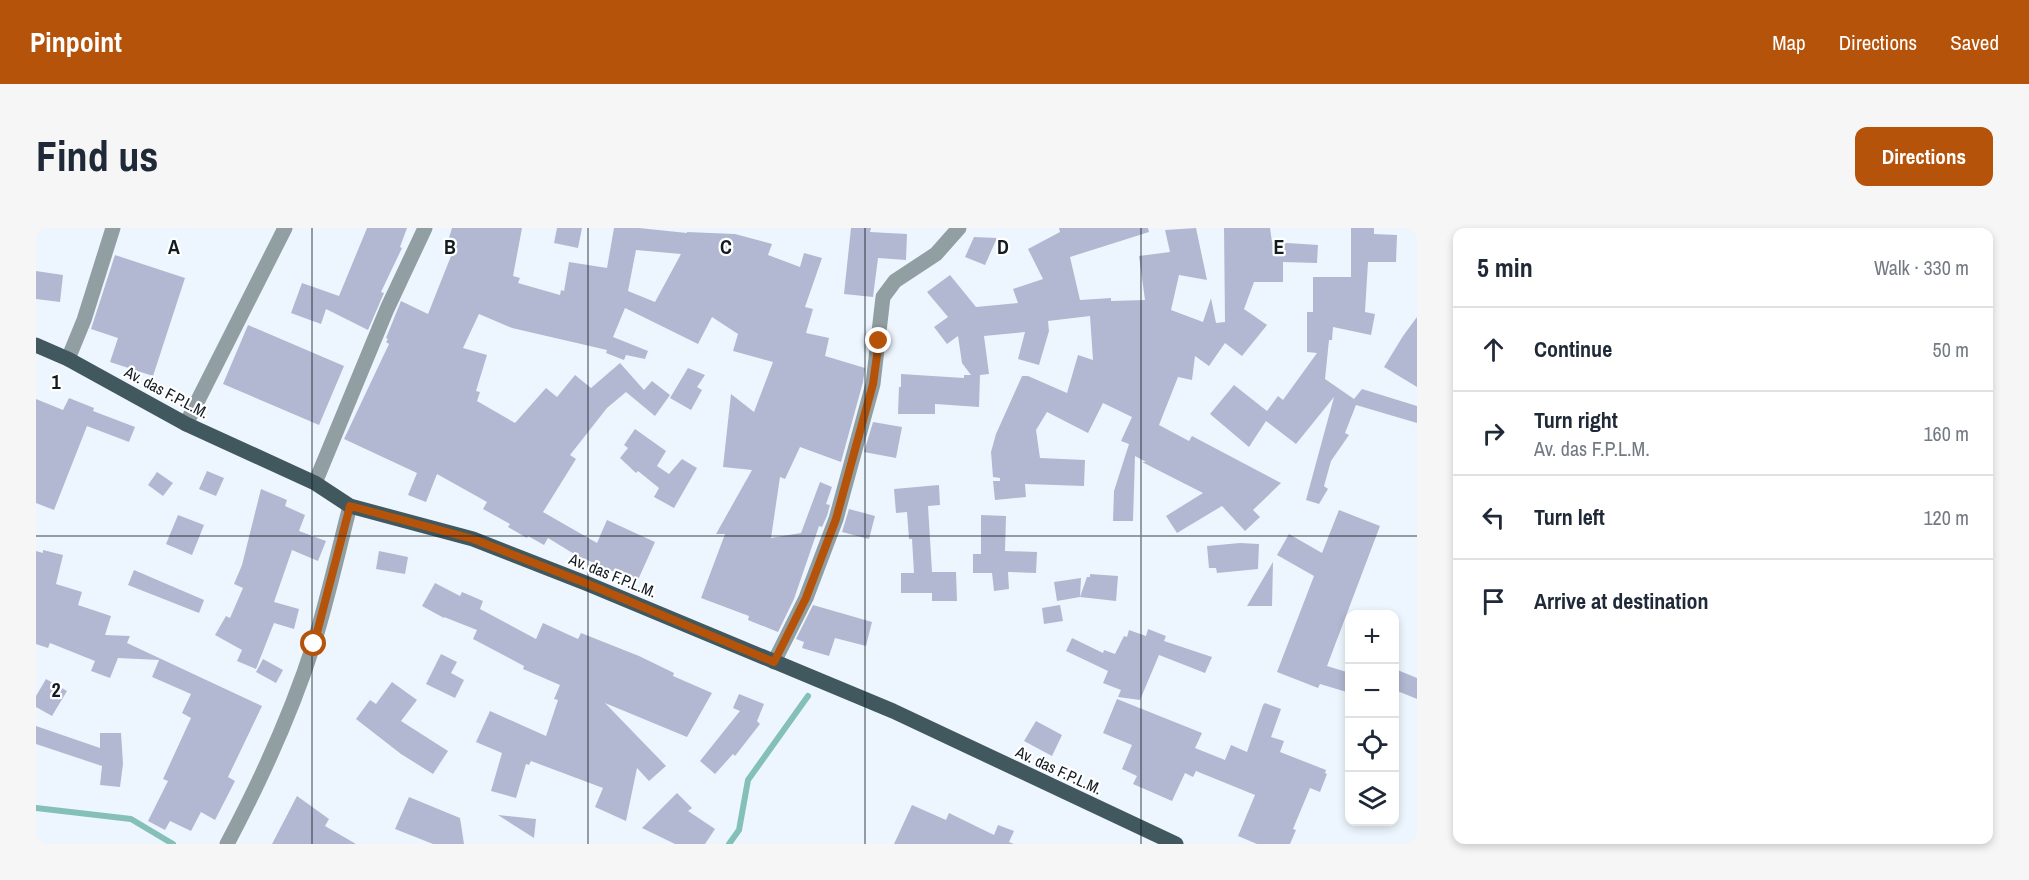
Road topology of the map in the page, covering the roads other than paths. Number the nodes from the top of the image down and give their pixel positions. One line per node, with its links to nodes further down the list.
1 (112, 228): 6 (street)
2 (285, 228): 7 (street)
3 (425, 228): 8 (street)
4 (959, 228): 10 (street)
5 (36, 345): 6 (main road, Av. das F.P.L.M.)
6 (68, 359): 7 (main road, Av. das F.P.L.M.)
7 (186, 424): 8 (main road, Av. das F.P.L.M.)
8 (315, 483): 9 (main road, Av. das F.P.L.M.)
9 (350, 506): 10 (main road, Av. das F.P.L.M.); 11 (street)
10 (774, 662): 12 (main road, Av. das F.P.L.M.)
11 (228, 844)
12 (1176, 844)

